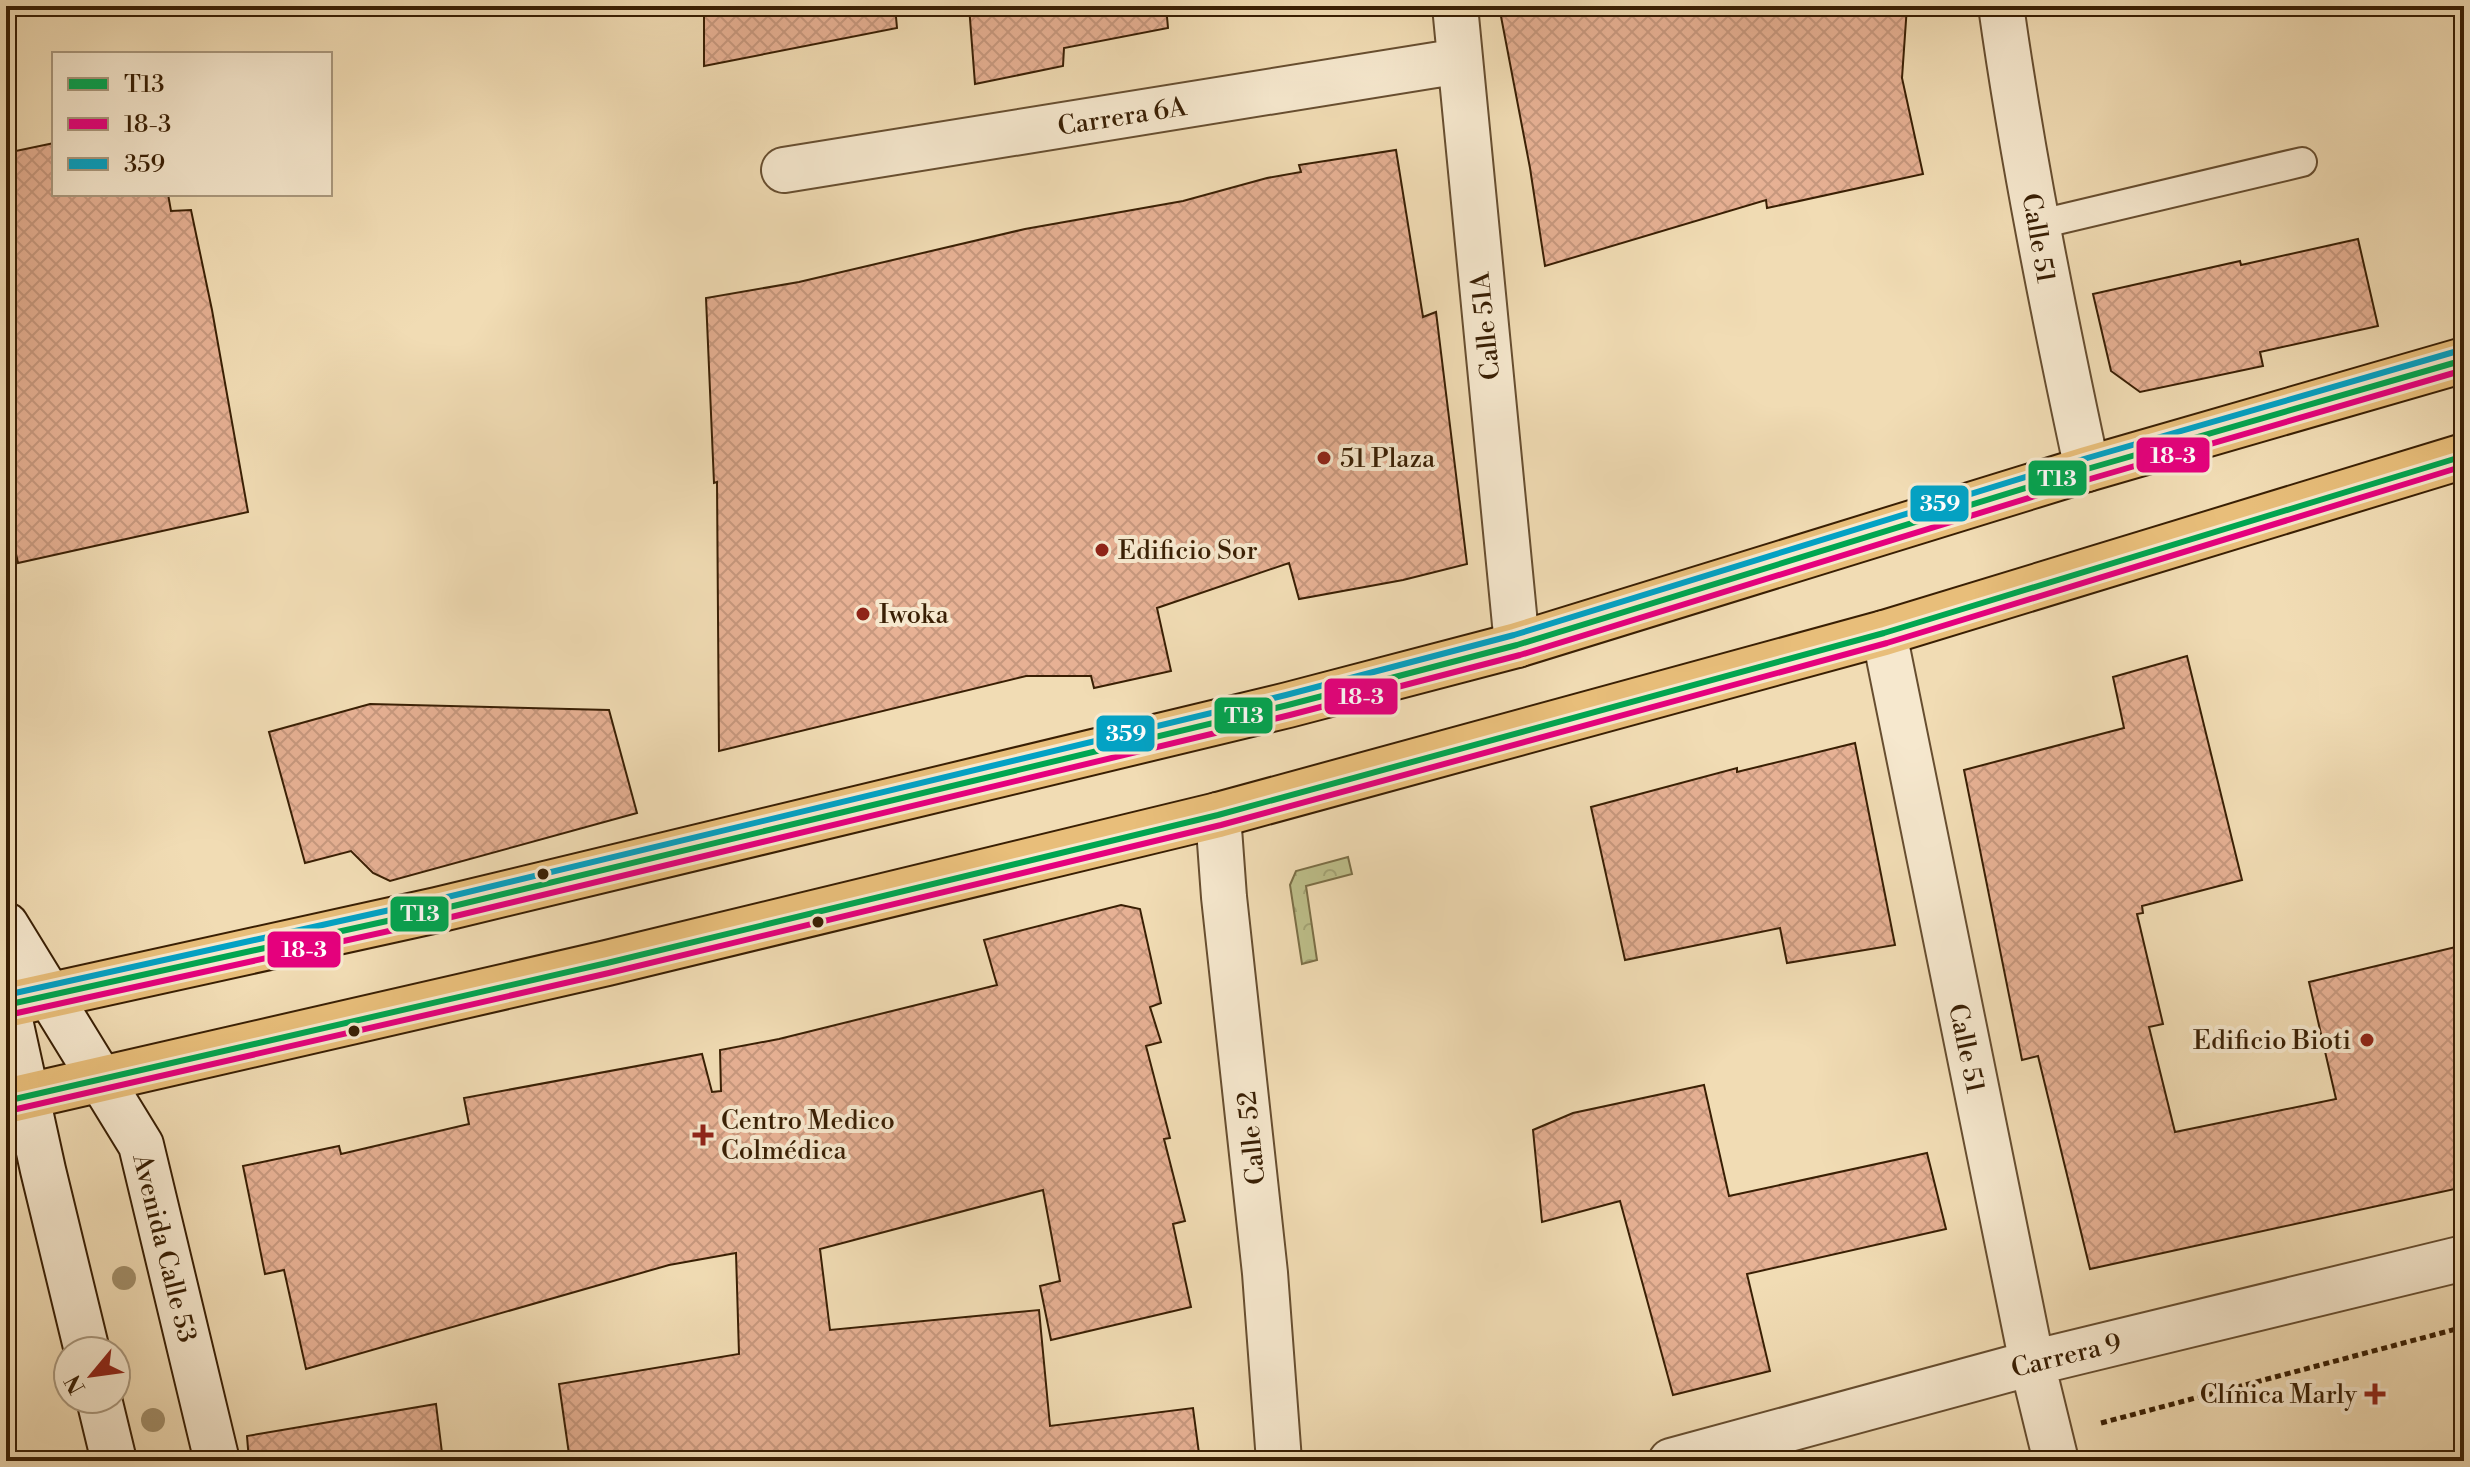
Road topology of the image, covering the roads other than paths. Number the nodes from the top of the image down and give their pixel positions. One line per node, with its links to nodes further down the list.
1 (1455, 6): 3 (street, Calle 51A)
2 (2001, 6): 6 (street, Calle 51)
3 (1460, 61): 5 (street, Carrera 6A); 11 (street, Calle 51A)
4 (2302, 162): 6 (lane)
5 (784, 170)
6 (2036, 225): 9 (street, Calle 51)
7 (2464, 360): 9 (main road)
8 (2464, 456): 10 (main road)
9 (2087, 469): 11 (main road)
10 (1884, 633): 12 (main road); 20 (street, Calle 51)
11 (1517, 645): 14 (main road)
12 (1218, 815): 16 (main road); 24 (street, Calle 52)
13 (6, 925): 14 (street, Avenida Calle 53)
14 (49, 995): 15 (main road); 16 (street, Avenida Calle 53)
15 (6, 1004): 17 (street)
16 (101, 1080): 17 (main road); 23 (street, Avenida Calle 53)
17 (17, 1099): 19 (street)
18 (2464, 1258): 20 (street, Carrera 9)
19 (83, 1335)
20 (2032, 1363): 25 (street, Carrera 9); 26 (street, Calle 51)
21 (103, 1415): 22 (street)
22 (114, 1461)
23 (217, 1461)
24 (1279, 1461)
25 (1671, 1461)
26 (2056, 1461)

